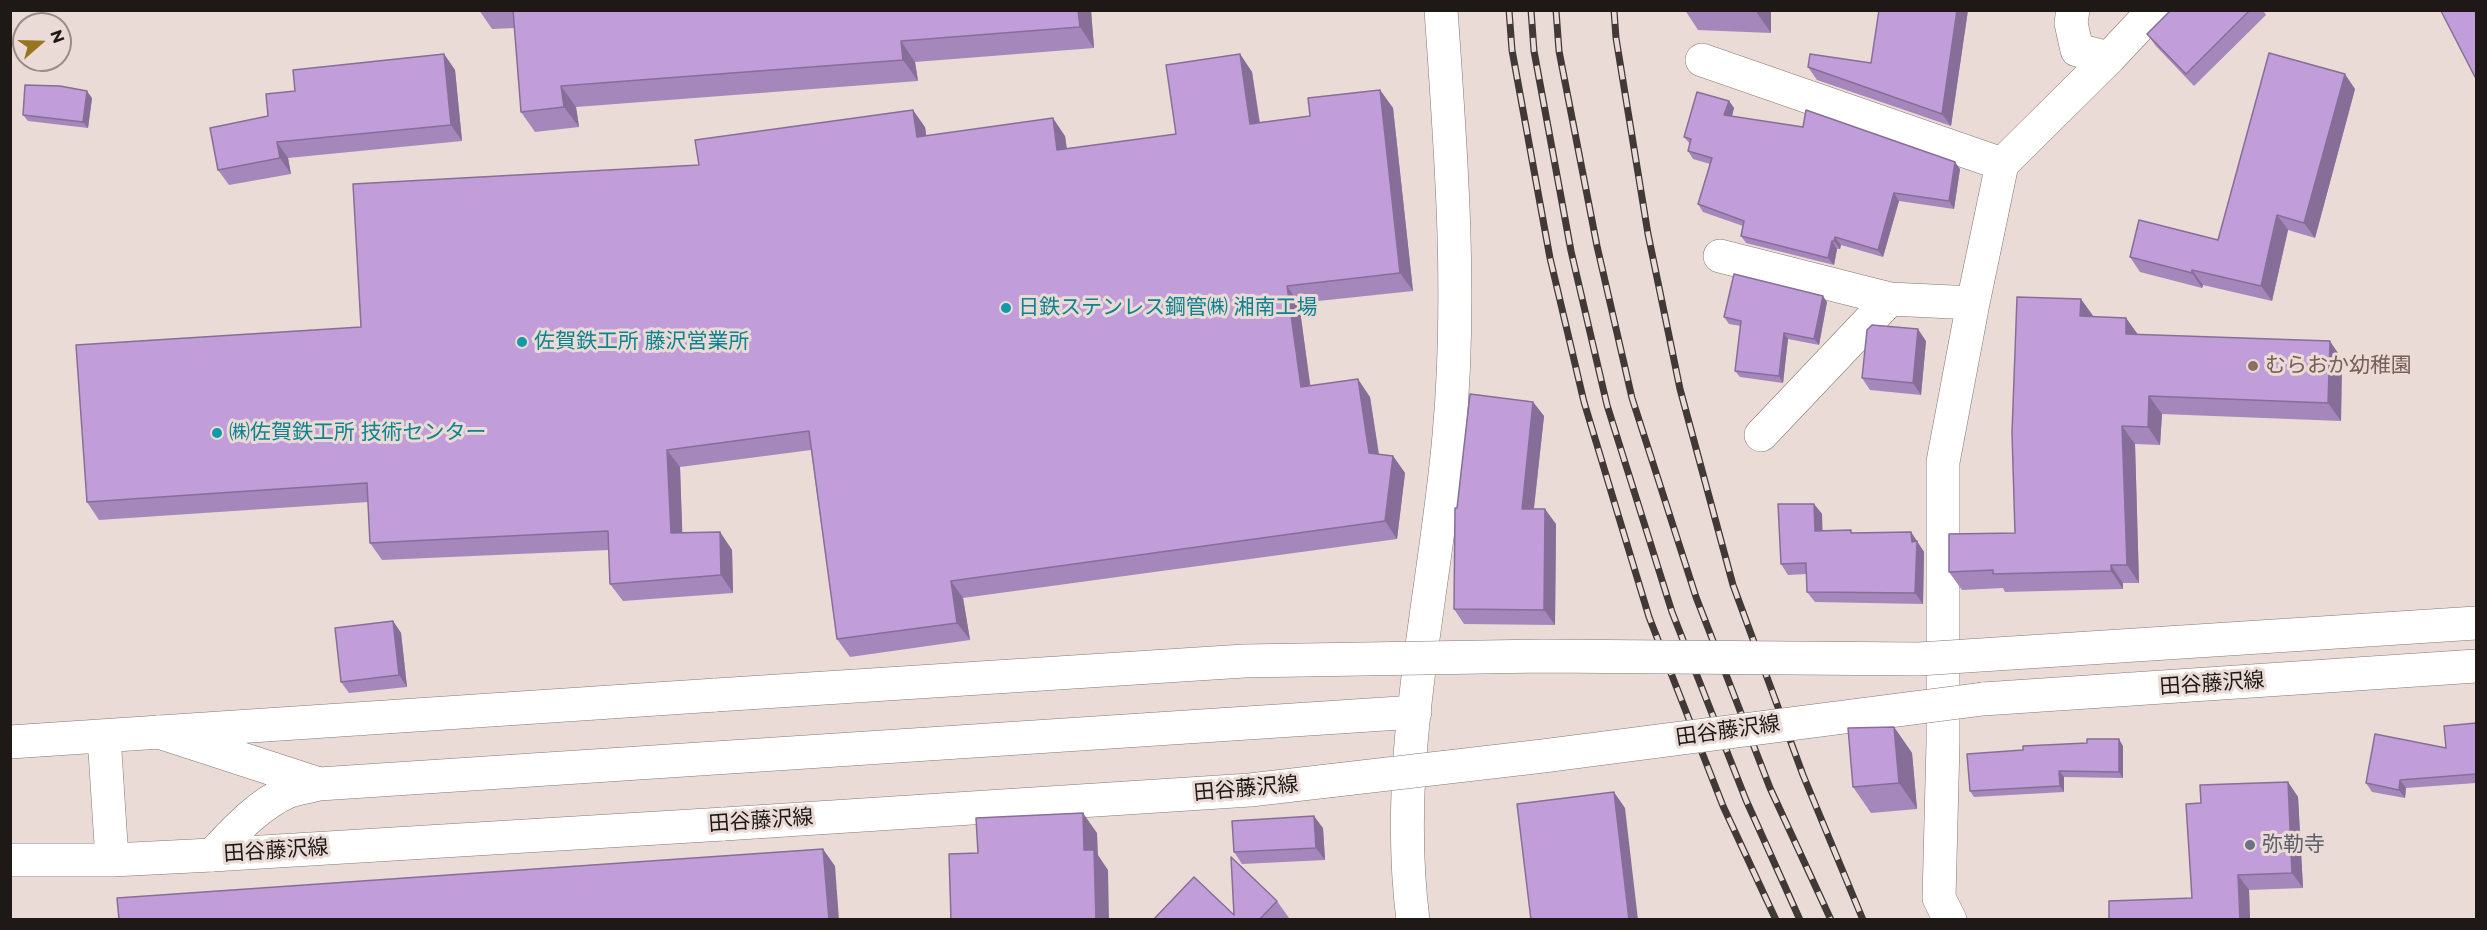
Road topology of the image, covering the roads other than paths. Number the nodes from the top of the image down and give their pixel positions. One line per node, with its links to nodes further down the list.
1 (1441, 10): 13 (main road)
2 (2073, 10): 4 (main road)
3 (2154, 10): 4 (main road)
4 (2109, 58): 6 (main road)
5 (1702, 60): 6 (main road)
6 (2002, 164): 9 (main road)
7 (1720, 256): 8 (main road)
8 (1890, 299): 9 (main road); 10 (main road)
9 (1973, 303): 22 (main road)
10 (1761, 435)
11 (2476, 623): 14 (main road, 田谷藤沢線, bridge)
12 (2476, 666): 18 (main road, 田谷藤沢線, bridge)
13 (1415, 712): 17 (main road); 21 (main road)
14 (159, 732): 15 (main road, 田谷藤沢線); 17 (main road)
15 (104, 736): 16 (main road, 田谷藤沢線); 20 (main road)
16 (10, 742)
17 (319, 784): 18 (main road)
18 (212, 855): 20 (main road, 田谷藤沢線)
19 (10, 860): 20 (main road, 田谷藤沢線)
20 (112, 860)
21 (1413, 920)
22 (1950, 920)

